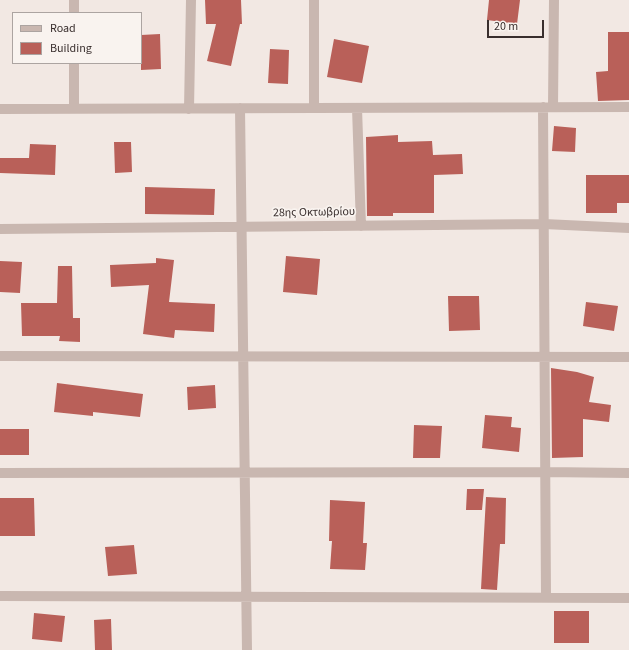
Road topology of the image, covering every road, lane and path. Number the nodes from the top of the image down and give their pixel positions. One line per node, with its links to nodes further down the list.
1 (74, 0): 5 (street)
2 (191, 0): 14 (street)
3 (314, 0): 10 (street)
4 (554, 0): 7 (street)
5 (74, 12)
6 (74, 64): 13 (street)
7 (548, 107): 8 (street); 11 (street); 15 (street)
8 (629, 107)
9 (240, 108): 10 (street); 14 (street); 17 (street)
10 (314, 108): 11 (street)
11 (357, 108): 16 (street)
12 (0, 109): 13 (street)
13 (74, 109): 14 (street)
14 (189, 109)
15 (544, 224): 16 (street, 28ης Οκτωβρίου); 18 (street, 28ης Οκτωβρίου); 22 (street)
16 (361, 226): 17 (street, 28ης Οκτωβρίου)
17 (241, 227): 19 (street, 28ης Οκτωβρίου); 21 (street)
18 (629, 228)
19 (0, 229)
20 (0, 356): 21 (street)
21 (243, 356): 22 (street); 24 (street)
22 (544, 357): 23 (street); 25 (street)
23 (629, 357)
24 (244, 472): 25 (street); 26 (street); 29 (street)
25 (545, 472): 27 (street); 30 (street)
26 (0, 473)
27 (629, 473)
28 (0, 596): 29 (street)
29 (246, 596): 30 (street); 32 (street)
30 (546, 597): 31 (street)
31 (629, 598)
32 (247, 650)

